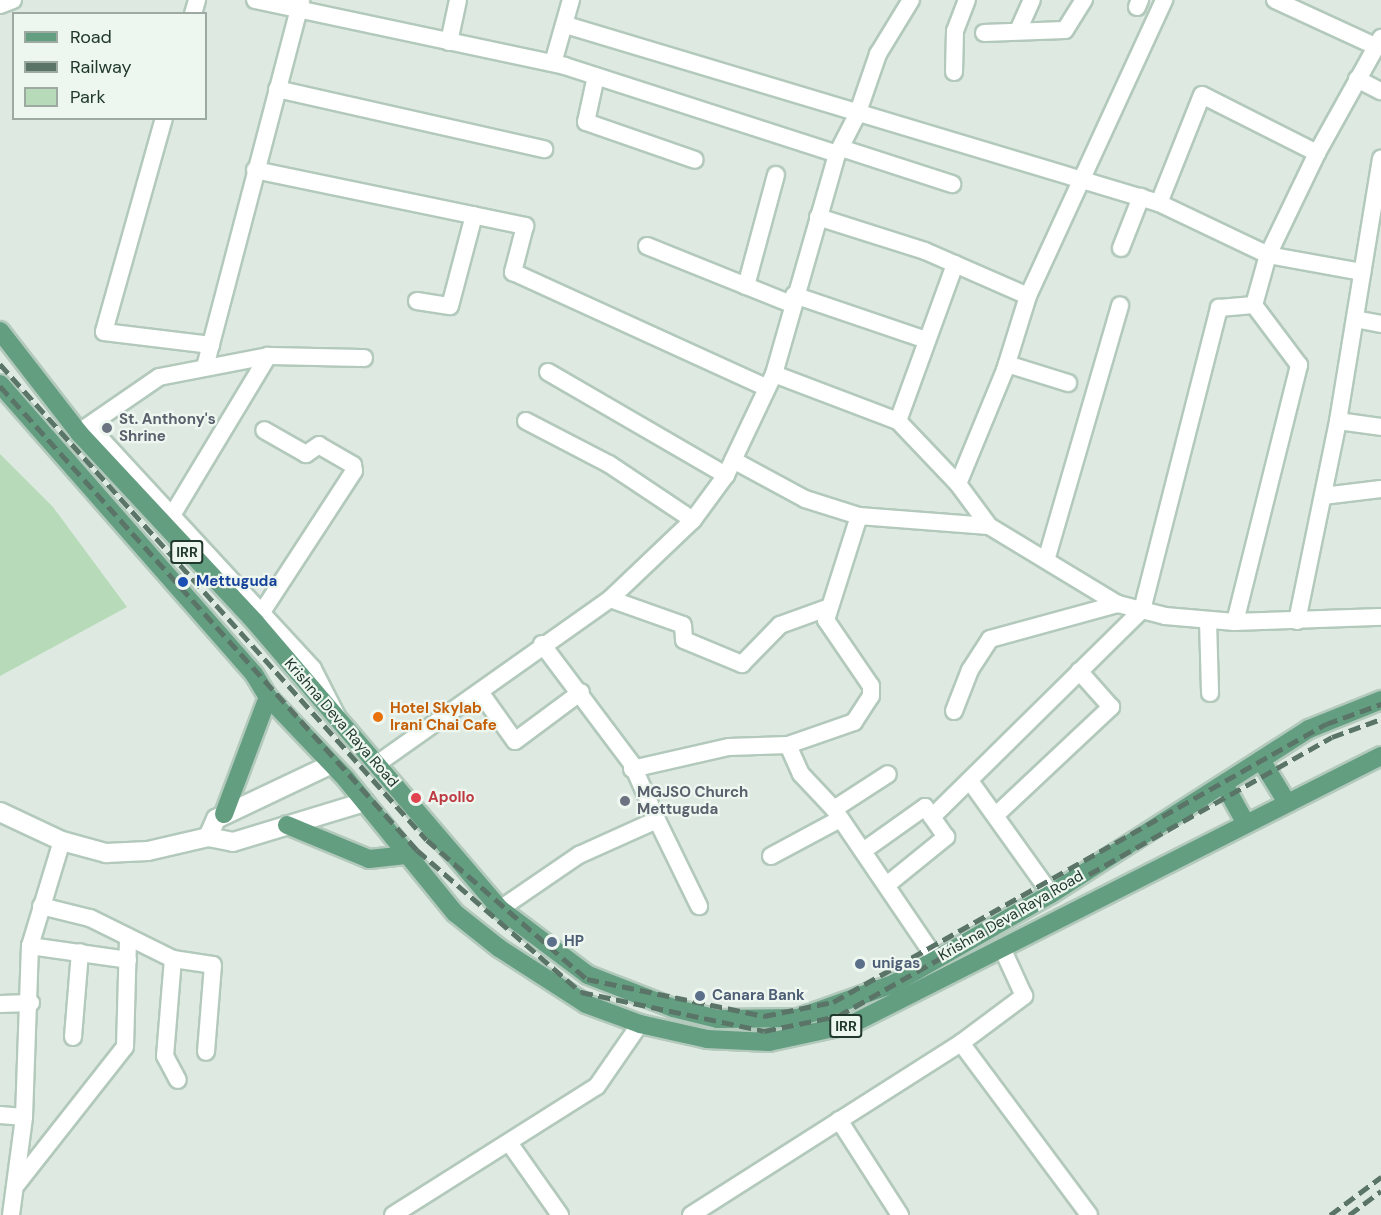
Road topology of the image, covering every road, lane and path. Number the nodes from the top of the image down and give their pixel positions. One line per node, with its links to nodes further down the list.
1 (13, 0): 12 (street)
2 (255, 0): 11 (street)
3 (458, 0): 16 (street)
4 (571, 0): 13 (street)
5 (911, 0): 24 (street)
6 (968, 0): 19 (street)
7 (1032, 0): 14 (street)
8 (1084, 0): 14 (street)
9 (1164, 0): 33 (street)
10 (1275, 0): 17 (street)
11 (300, 4): 16 (street); 22 (street)
12 (0, 5)
13 (566, 25): 18 (street); 24 (street)
14 (1018, 31): 15 (street)
15 (984, 33)
16 (449, 42): 18 (street)
17 (1378, 42): 21 (street)
18 (553, 63): 20 (street)
19 (954, 72)
20 (596, 76): 27 (street); 30 (street)
21 (1357, 79): 23 (street); 28 (street)
22 (277, 90): 26 (street); 31 (street)
23 (1381, 91)
24 (857, 115): 27 (street); 33 (street)
25 (163, 120): 55 (street)
26 (544, 149)
27 (839, 151): 34 (street); 38 (street)
28 (1317, 153): 36 (street); 42 (street)
29 (1381, 159): 39 (street)
30 (695, 160)
31 (255, 170): 37 (street); 55 (street)
32 (776, 175): 45 (street)
33 (1085, 180): 35 (street); 48 (street)
34 (952, 184)
35 (1141, 197): 36 (street); 41 (street)
36 (1159, 203): 42 (street)
37 (474, 215): 47 (street); 61 (street)
38 (818, 217): 43 (street); 46 (street)
39 (1376, 220): 44 (street)
40 (648, 246): 45 (street)
41 (1121, 248)
42 (1268, 255): 44 (street); 50 (street)
43 (955, 264): 48 (street); 54 (street)
44 (1362, 272): 51 (street)
45 (746, 286): 46 (street)
46 (792, 299): 54 (street); 61 (street)
47 (417, 301)
48 (1029, 304): 58 (street)
49 (1120, 305): 78 (street)
50 (1254, 305): 82 (street); 87 (street)
51 (1354, 319): 52 (street); 66 (street)
52 (1381, 324)
53 (0, 332): 68 (main road, Krishna Deva Raya Road / IRR)
54 (926, 340): 65 (street)
55 (211, 345): 59 (street)
56 (267, 356): 57 (street); 59 (street); 75 (street)
57 (364, 358)
58 (1011, 366): 62 (street); 71 (street)
59 (205, 368): 68 (street)
60 (548, 372): 70 (street)
61 (770, 381): 65 (street); 70 (street)
62 (1068, 383)
63 (0, 384): 93 (main road, Krishna Deva Raya Road / IRR)
64 (526, 421): 76 (street)
65 (898, 421): 71 (street)
66 (1338, 421): 67 (street); 73 (street)
67 (1381, 427)
68 (84, 429): 75 (street); 96 (main road, Krishna Deva Raya Road / IRR)
69 (264, 430): 83 (street)
70 (730, 468): 74 (street); 76 (street)
71 (958, 484): 77 (street)
72 (1381, 489): 73 (street)
73 (1323, 496): 86 (street)
74 (859, 516): 77 (street); 81 (street)
75 (171, 518): 83 (street)
76 (693, 520): 79 (street)
77 (988, 526): 78 (street)
78 (1047, 557): 80 (street)
79 (610, 599): 81 (street); 88 (street)
80 (1118, 604): 82 (street); 95 (street)
81 (827, 608): 97 (street)
82 (1142, 610): 85 (street); 89 (street)
83 (261, 612): 96 (street)
84 (1381, 617): 86 (street)
85 (1208, 620): 87 (street); 92 (street)
86 (1297, 621): 87 (street)
87 (1235, 622)
88 (542, 644): 90 (street); 91 (street)
89 (1079, 671): 104 (street); 111 (street)
90 (480, 692): 91 (street); 101 (street)
91 (581, 692): 102 (street)
92 (1210, 693)
93 (268, 697): 100 (main road, Krishna Deva Raya Road / IRR); 109 (main road)
94 (1381, 700): 99 (main road, Krishna Deva Raya Road / IRR)
95 (954, 711)
96 (339, 719): 101 (main road, Krishna Deva Raya Road / IRR)
97 (788, 745): 102 (street); 110 (street)
98 (1381, 756): 106 (main road, Krishna Deva Raya Road / IRR)
99 (1261, 760): 105 (main road, Krishna Deva Raya Road / IRR); 106 (main road)
100 (332, 764): 107 (main road, Krishna Deva Raya Road / IRR); 109 (street)
101 (377, 764): 125 (main road, Krishna Deva Raya Road / IRR)
102 (632, 769): 113 (street)
103 (888, 774): 110 (street)
104 (970, 781): 111 (street); 112 (street)
105 (1224, 784): 114 (main road); 122 (main road, Krishna Deva Raya Road / IRR)
106 (1286, 801): 114 (main road, Krishna Deva Raya Road / IRR)
107 (364, 802): 115 (street); 119 (main road, Krishna Deva Raya Road / IRR)
108 (0, 812): 117 (street)
109 (224, 814): 116 (street)
110 (837, 814): 118 (street); 120 (street)
111 (996, 815): 122 (street)
112 (932, 817): 118 (street); 121 (street)
113 (657, 820): 124 (street); 125 (street)
114 (1245, 822): 128 (main road, Krishna Deva Raya Road / IRR)
115 (287, 825): 116 (street); 119 (main road)
116 (208, 837): 117 (street)
117 (62, 841): 123 (street)
118 (863, 851): 121 (street)
119 (408, 855): 135 (main road, Krishna Deva Raya Road / IRR)
120 (771, 856)
121 (888, 884): 131 (street)
122 (1051, 894): 131 (main road, Krishna Deva Raya Road / IRR)
123 (41, 906): 126 (street); 127 (street)
124 (699, 906)
125 (500, 909): 131 (main road, Krishna Deva Raya Road / IRR)
126 (128, 937): 130 (street); 132 (street)
127 (30, 946): 129 (street); 133 (street)
128 (1002, 948): 135 (main road, Krishna Deva Raya Road / IRR); 137 (street)
129 (80, 952): 132 (street); 136 (street)
130 (173, 959): 138 (street); 139 (street)
131 (936, 959)
132 (128, 960): 144 (street)
133 (31, 1003): 134 (street); 141 (street)
134 (0, 1004)
135 (640, 1024): 143 (street)
136 (73, 1037)
137 (961, 1043): 142 (street); 150 (street)
138 (206, 1052)
139 (178, 1080)
140 (0, 1115): 141 (street)
141 (24, 1117): 144 (street)
142 (839, 1120): 148 (street); 149 (street)
143 (510, 1144): 145 (street); 147 (street)
144 (17, 1185): 146 (street)
145 (553, 1213)
146 (11, 1215)
147 (393, 1215)
148 (691, 1215)
149 (900, 1215)
150 (1089, 1215)

